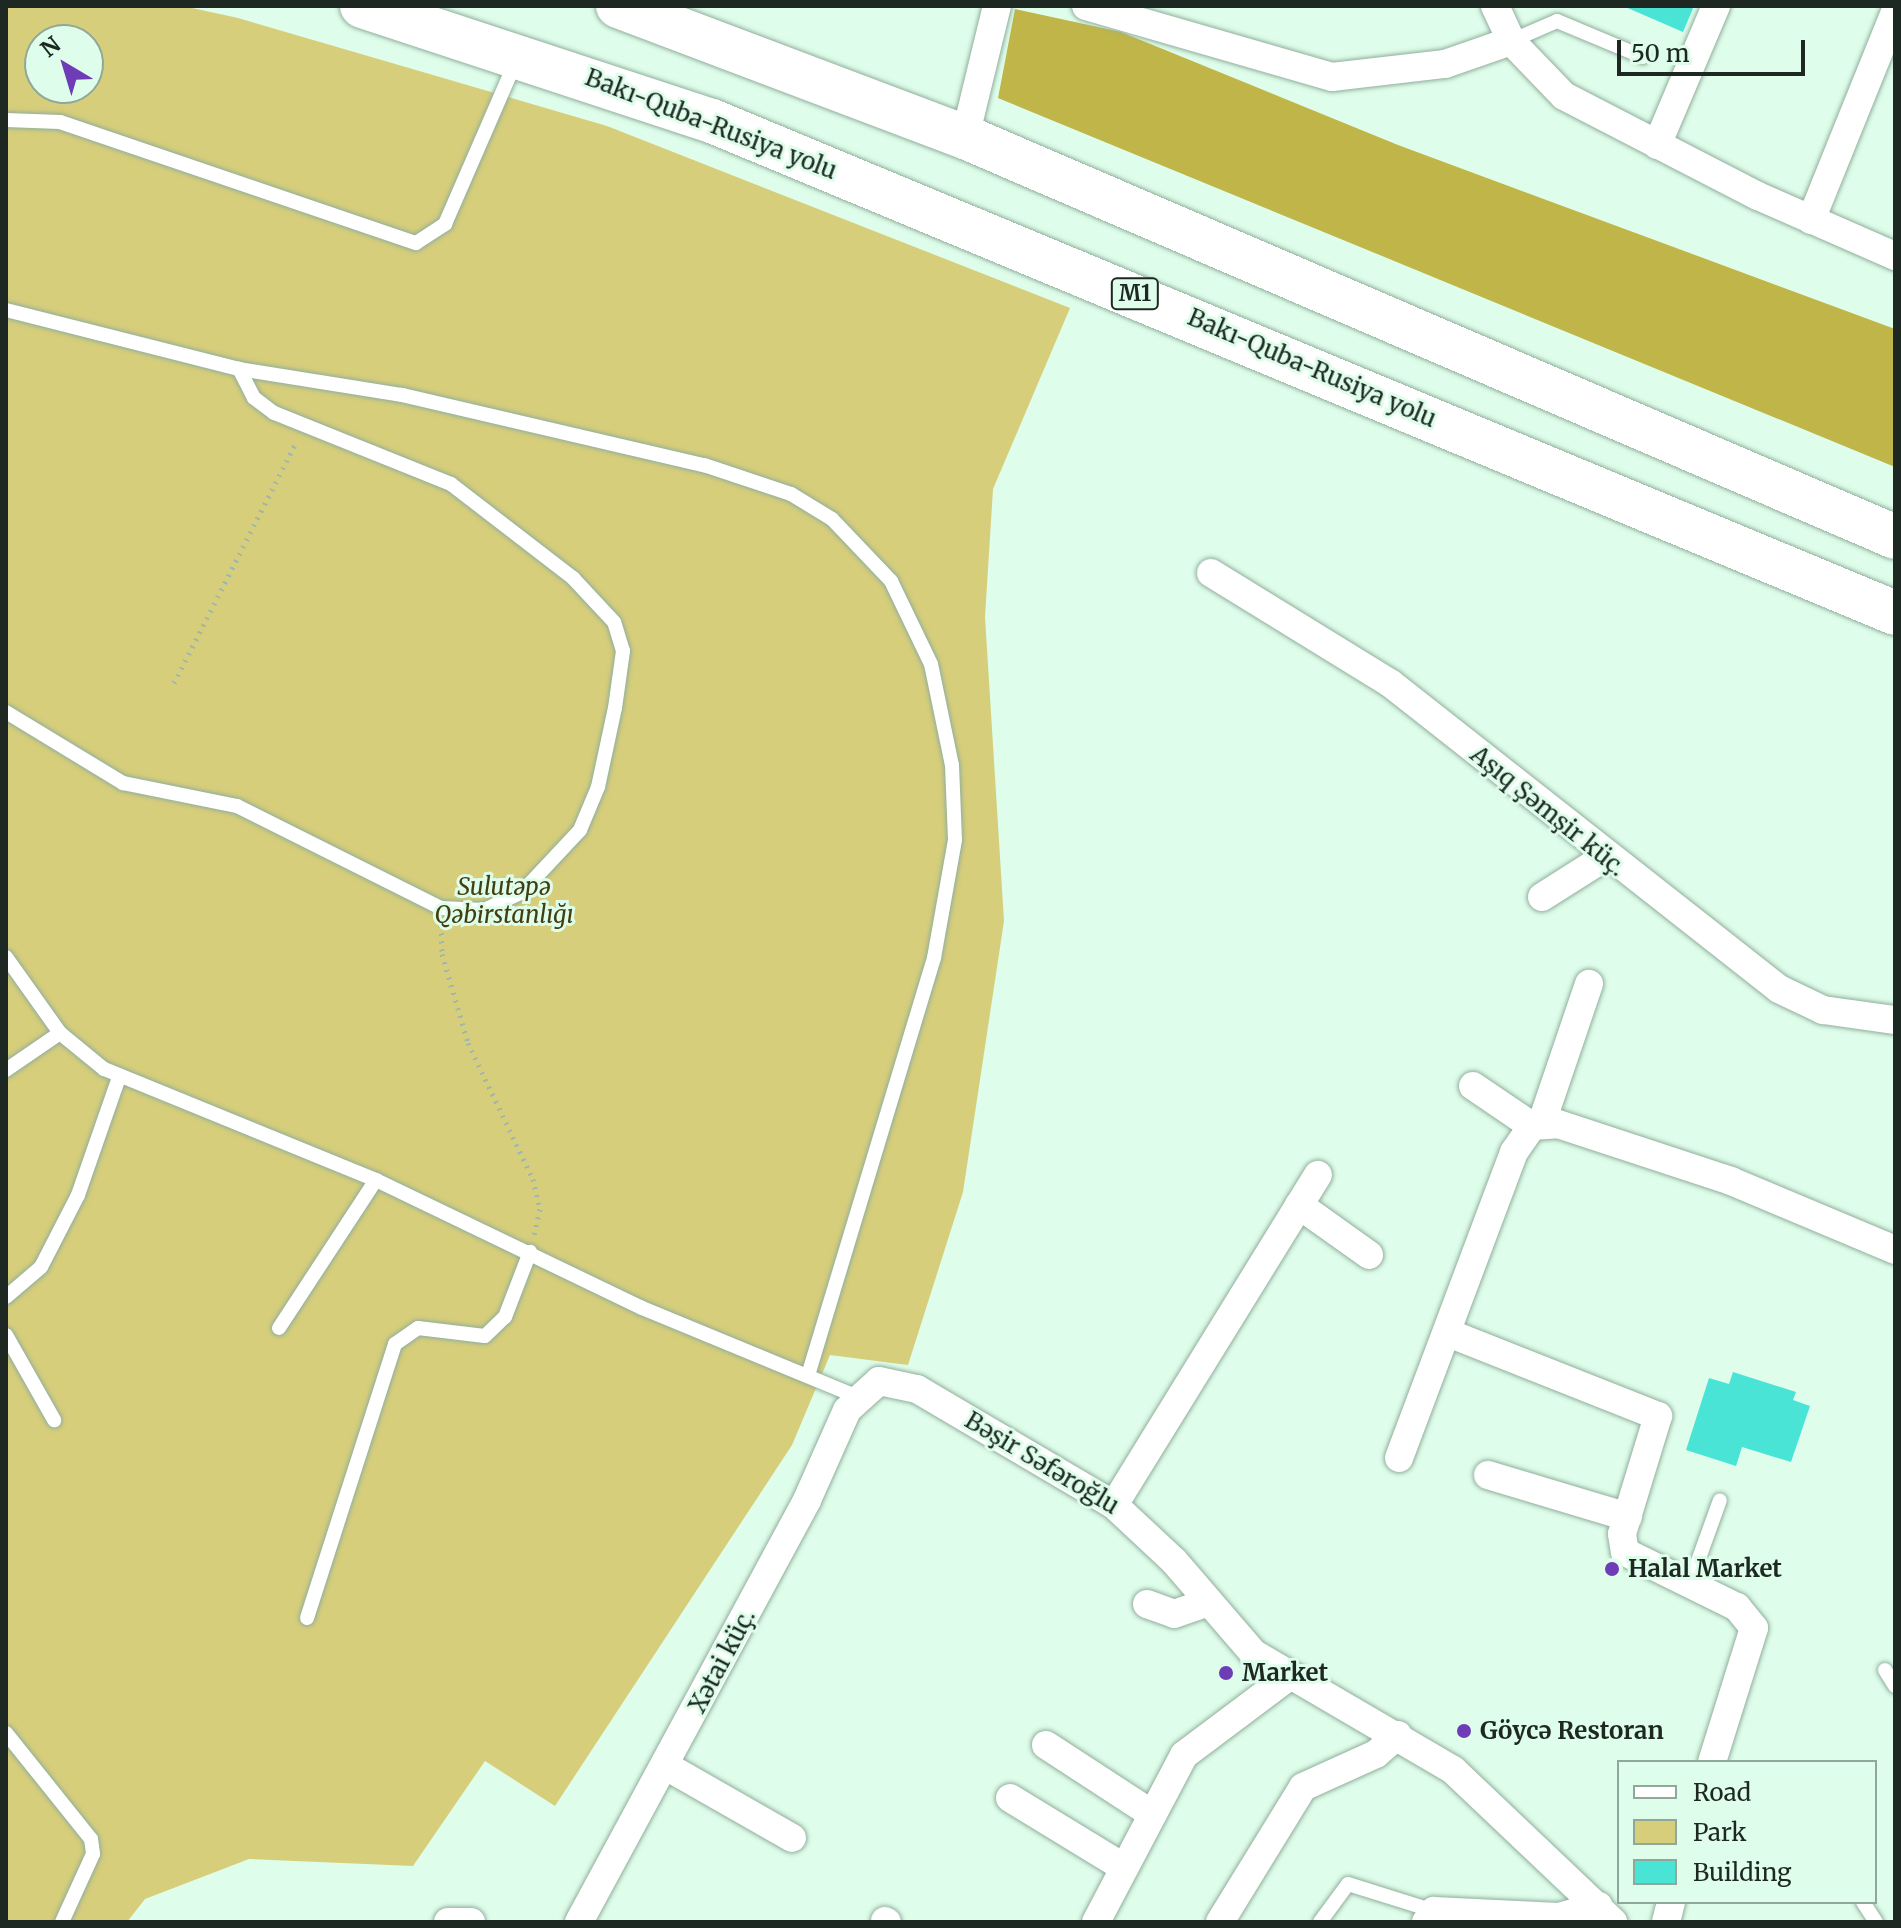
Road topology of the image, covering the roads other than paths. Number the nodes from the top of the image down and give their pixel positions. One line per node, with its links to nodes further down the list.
1 (362, 6): 9 (highway, Bakı-Quba-Rusiya yolu / M1)
2 (618, 6): 12 (highway)
3 (997, 6): 12 (street)
4 (1086, 6): 8 (street)
5 (1495, 6): 8 (street)
6 (1716, 6): 13 (street)
7 (1895, 12): 14 (street)
8 (1511, 41): 10 (lane); 13 (street)
9 (519, 54): 11 (lane); 20 (highway, Bakı-Quba-Rusiya yolu / M1)
10 (1643, 57)
11 (6, 120)
12 (965, 137): 18 (highway)
13 (1657, 145): 14 (street)
14 (1811, 220): 15 (street)
15 (1895, 256)
16 (6, 310): 17 (lane)
17 (239, 369): 21 (lane); 42 (lane)
18 (1895, 537)
19 (1211, 573): 22 (street, Aşıq Şəmşir küç.)
20 (1895, 613)
21 (6, 712)
22 (1605, 857): 23 (street); 26 (street, Aşıq Şəmşir küç.)
23 (1542, 897)
24 (6, 957): 27 (lane)
25 (1589, 984): 31 (street)
26 (1895, 1020)
27 (60, 1033): 28 (lane); 29 (lane)
28 (6, 1070)
29 (119, 1077): 33 (lane); 38 (lane)
30 (1473, 1086): 31 (street)
31 (1537, 1124): 35 (street); 40 (street)
32 (1318, 1175): 34 (street)
33 (376, 1180): 36 (lane); 39 (lane)
34 (1299, 1205): 37 (street); 48 (street)
35 (1895, 1250)
36 (530, 1252): 42 (lane); 53 (lane)
37 (1369, 1255)
38 (6, 1297)
39 (279, 1328)
40 (1448, 1333): 45 (street); 49 (street)
41 (6, 1335): 44 (lane)
42 (809, 1373): 43 (lane)
43 (856, 1396): 48 (street, Bəşir Səfəroğlu); 61 (street, Xətai küç.)
44 (54, 1420)
45 (1399, 1458)
46 (1488, 1475): 49 (street)
47 (1720, 1500): 50 (lane)
48 (1114, 1505): 51 (street, Bəşir Səfəroğlu)
49 (1628, 1517): 50 (street)
50 (1689, 1586): 60 (street)
51 (1208, 1602): 52 (street); 55 (street, Bəşir Səfəroğlu)
52 (1147, 1604)
53 (307, 1618)
54 (1885, 1670): 56 (lane)
55 (1288, 1677): 58 (street, Bəşir Səfəroğlu); 63 (street)
56 (1895, 1686)
57 (6, 1733): 69 (lane)
58 (1398, 1735): 67 (street, Bəşir Səfəroğlu); 74 (street)
59 (1046, 1745): 63 (street)
60 (1713, 1760)
61 (666, 1766): 64 (street); 72 (street, Xətai küç.)
62 (1010, 1798): 65 (street)
63 (1152, 1814): 65 (street)
64 (792, 1838)
65 (1123, 1867): 73 (street)
66 (1864, 1904): 76 (lane)
67 (1605, 1914): 68 (street)
68 (1430, 1916): 75 (lane)
69 (62, 1922)
70 (448, 1922): 71 (street)
71 (471, 1922)
72 (579, 1922)
73 (1096, 1922)
74 (1220, 1922)
75 (1320, 1922)
76 (1876, 1922)

